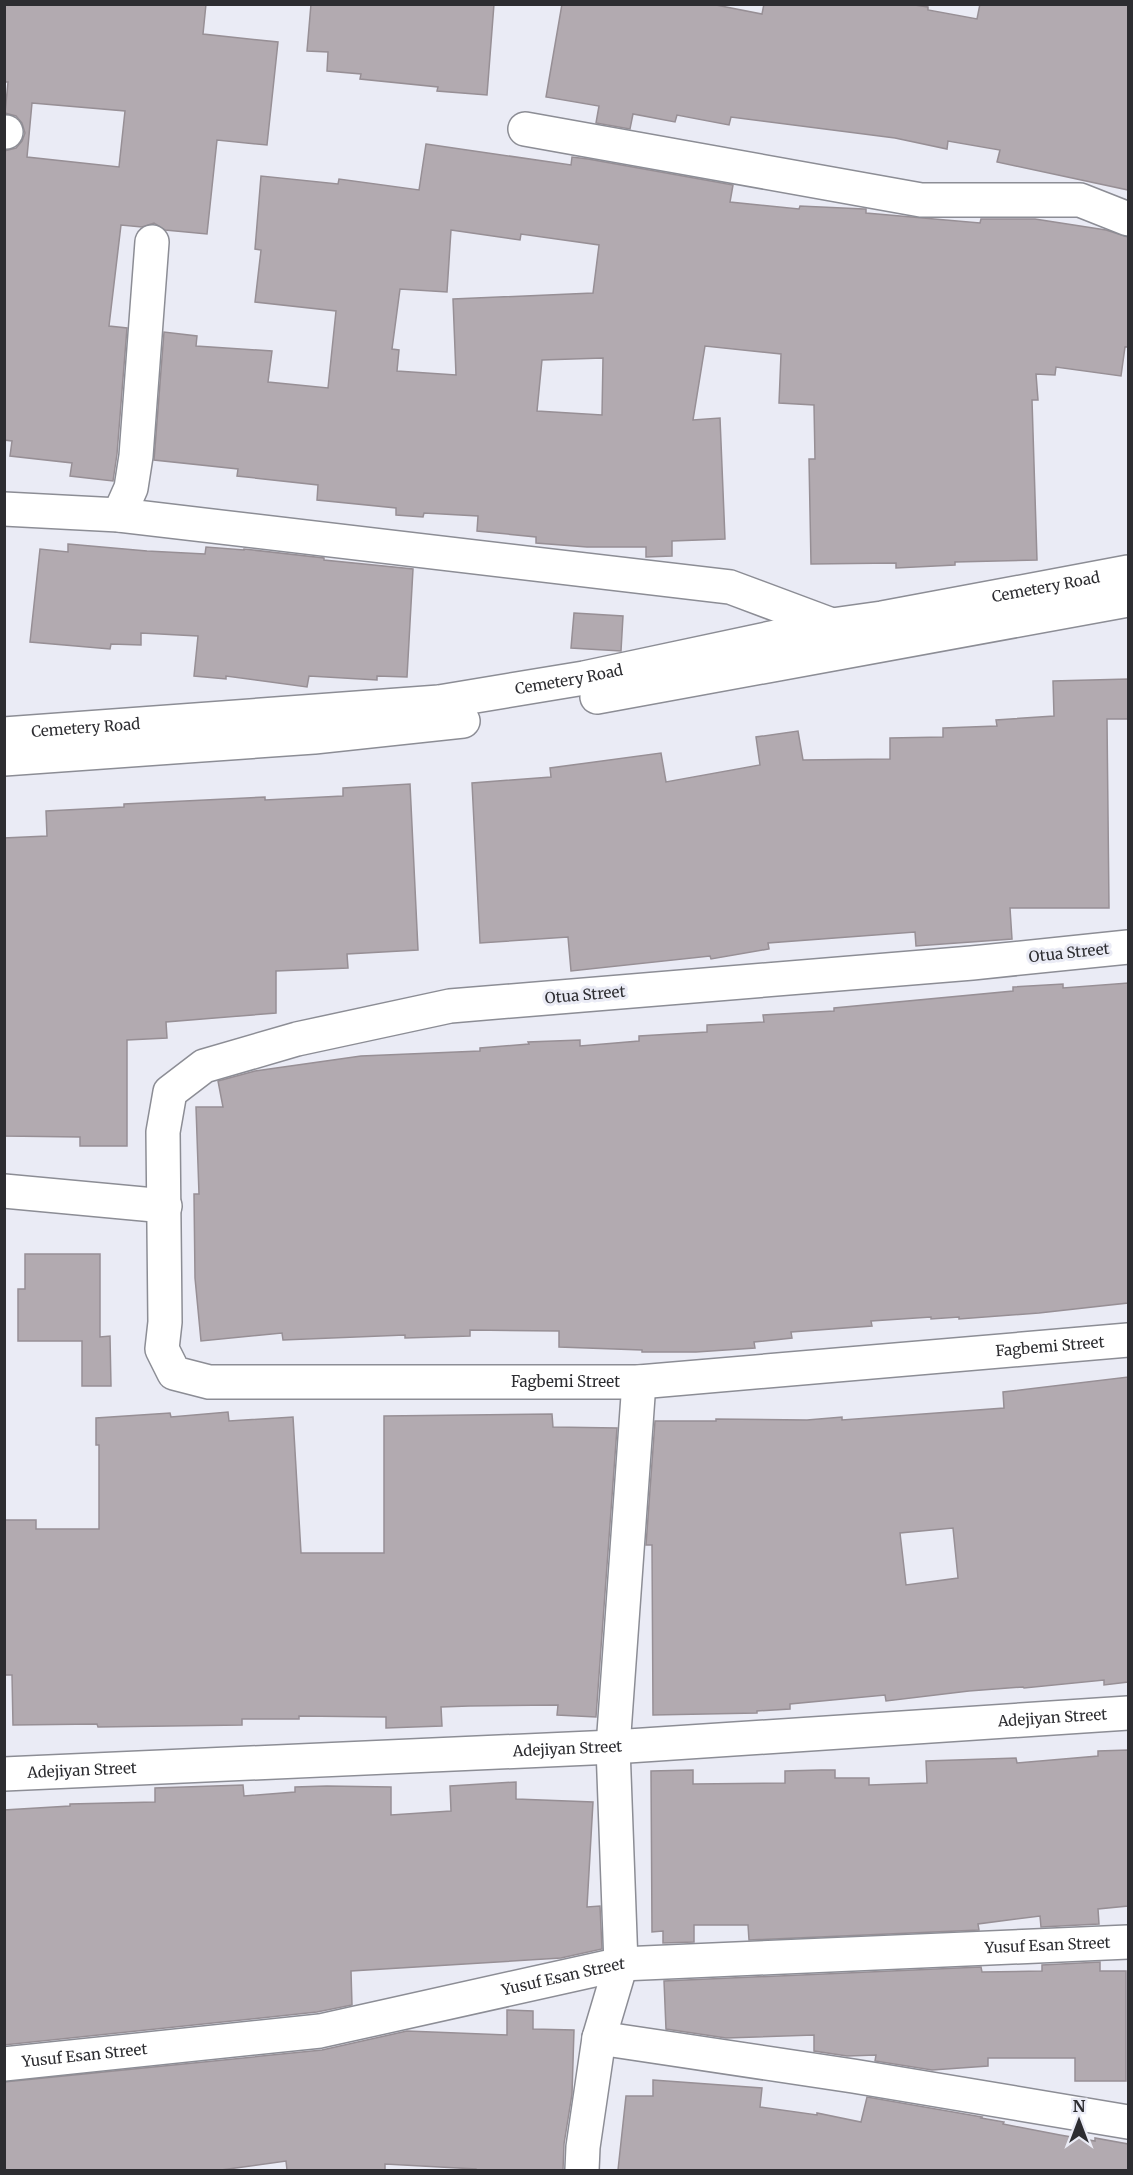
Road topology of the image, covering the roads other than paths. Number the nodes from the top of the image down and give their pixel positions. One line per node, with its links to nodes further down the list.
1 (525, 129): 2 (street)
2 (1128, 219)
3 (152, 242): 5 (street)
4 (4, 509): 5 (street)
5 (119, 514): 9 (street)
6 (1128, 572): 7 (street, Cemetery Road)
7 (1065, 597): 8 (street, Cemetery Road); 9 (street, Cemetery Road); 11 (street, Cemetery Road)
8 (1128, 600)
9 (832, 625): 10 (street, Cemetery Road)
10 (4, 734)
11 (4, 759)
12 (1128, 947): 14 (street, Otua Street)
13 (4, 1191): 14 (street)
14 (165, 1206): 16 (street, Fagbemi Street)
15 (1128, 1340): 16 (street, Fagbemi Street)
16 (639, 1382): 18 (street)
17 (1128, 1713): 18 (street, Adejiyan Street)
18 (613, 1747): 19 (street, Adejiyan Street); 21 (street)
19 (4, 1774)
20 (1128, 1942): 21 (street, Yusuf Esan Street)
21 (621, 1964): 22 (street); 23 (street, Yusuf Esan Street)
22 (599, 2038): 24 (street); 25 (street)
23 (4, 2064)
24 (1128, 2122)
25 (582, 2170)

